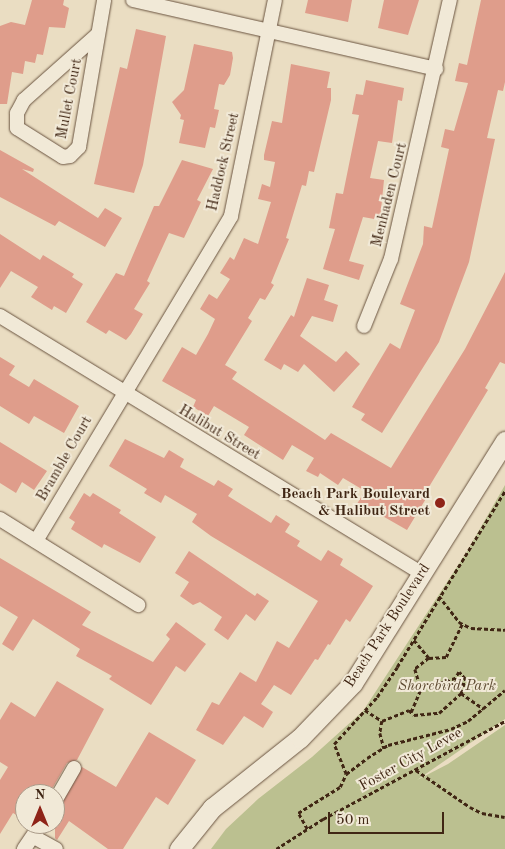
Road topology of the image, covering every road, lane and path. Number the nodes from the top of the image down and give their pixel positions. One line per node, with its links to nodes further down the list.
1 (104, 0): 6 (street, Mullet Court)
2 (133, 0): 5 (street)
3 (275, 0): 5 (street, Haddock Street)
4 (450, 0): 7 (street, Menhaden Court)
5 (268, 31): 7 (street); 10 (street, Haddock Street)
6 (97, 35): 6 (street, Mullet Court)
7 (436, 69): 9 (street, Menhaden Court)
8 (0, 316): 10 (street, Halibut Street)
9 (364, 326)
10 (122, 393): 14 (street, Bramble Court); 15 (street, Halibut Street)
11 (505, 441): 15 (main road, Beach Park Boulevard)
12 (505, 491): 16 (path)
13 (0, 519): 14 (street)
14 (36, 541): 17 (street)
15 (422, 574): 43 (main road, Beach Park Boulevard)
16 (439, 596): 18 (path); 20 (path)
17 (138, 605)
18 (462, 624): 19 (path); 21 (path)
19 (505, 630)
20 (413, 639): 21 (path); 28 (path)
21 (428, 658): 24 (path)
22 (455, 678): 23 (path); 23 (path); 24 (path)
23 (463, 684): 26 (path)
24 (421, 689): 29 (path)
25 (505, 690): 27 (path)
26 (461, 693): 27 (path); 29 (path)
27 (484, 709): 32 (path)
28 (365, 710): 30 (path); 35 (path)
29 (411, 712): 30 (path)
30 (382, 721): 32 (path)
31 (505, 721): 34 (path, Foster City Levee)
32 (384, 748): 35 (path)
33 (74, 768): 36 (street)
34 (416, 770): 37 (path); 38 (path, Foster City Levee)
35 (346, 774): 38 (path)
36 (65, 784)
37 (505, 818)
38 (307, 829): 44 (path, Foster City Levee)
39 (36, 834): 40 (street)
40 (34, 837): 41 (street); 42 (street)
41 (24, 849)
42 (56, 849)
43 (179, 849)
44 (276, 849)

